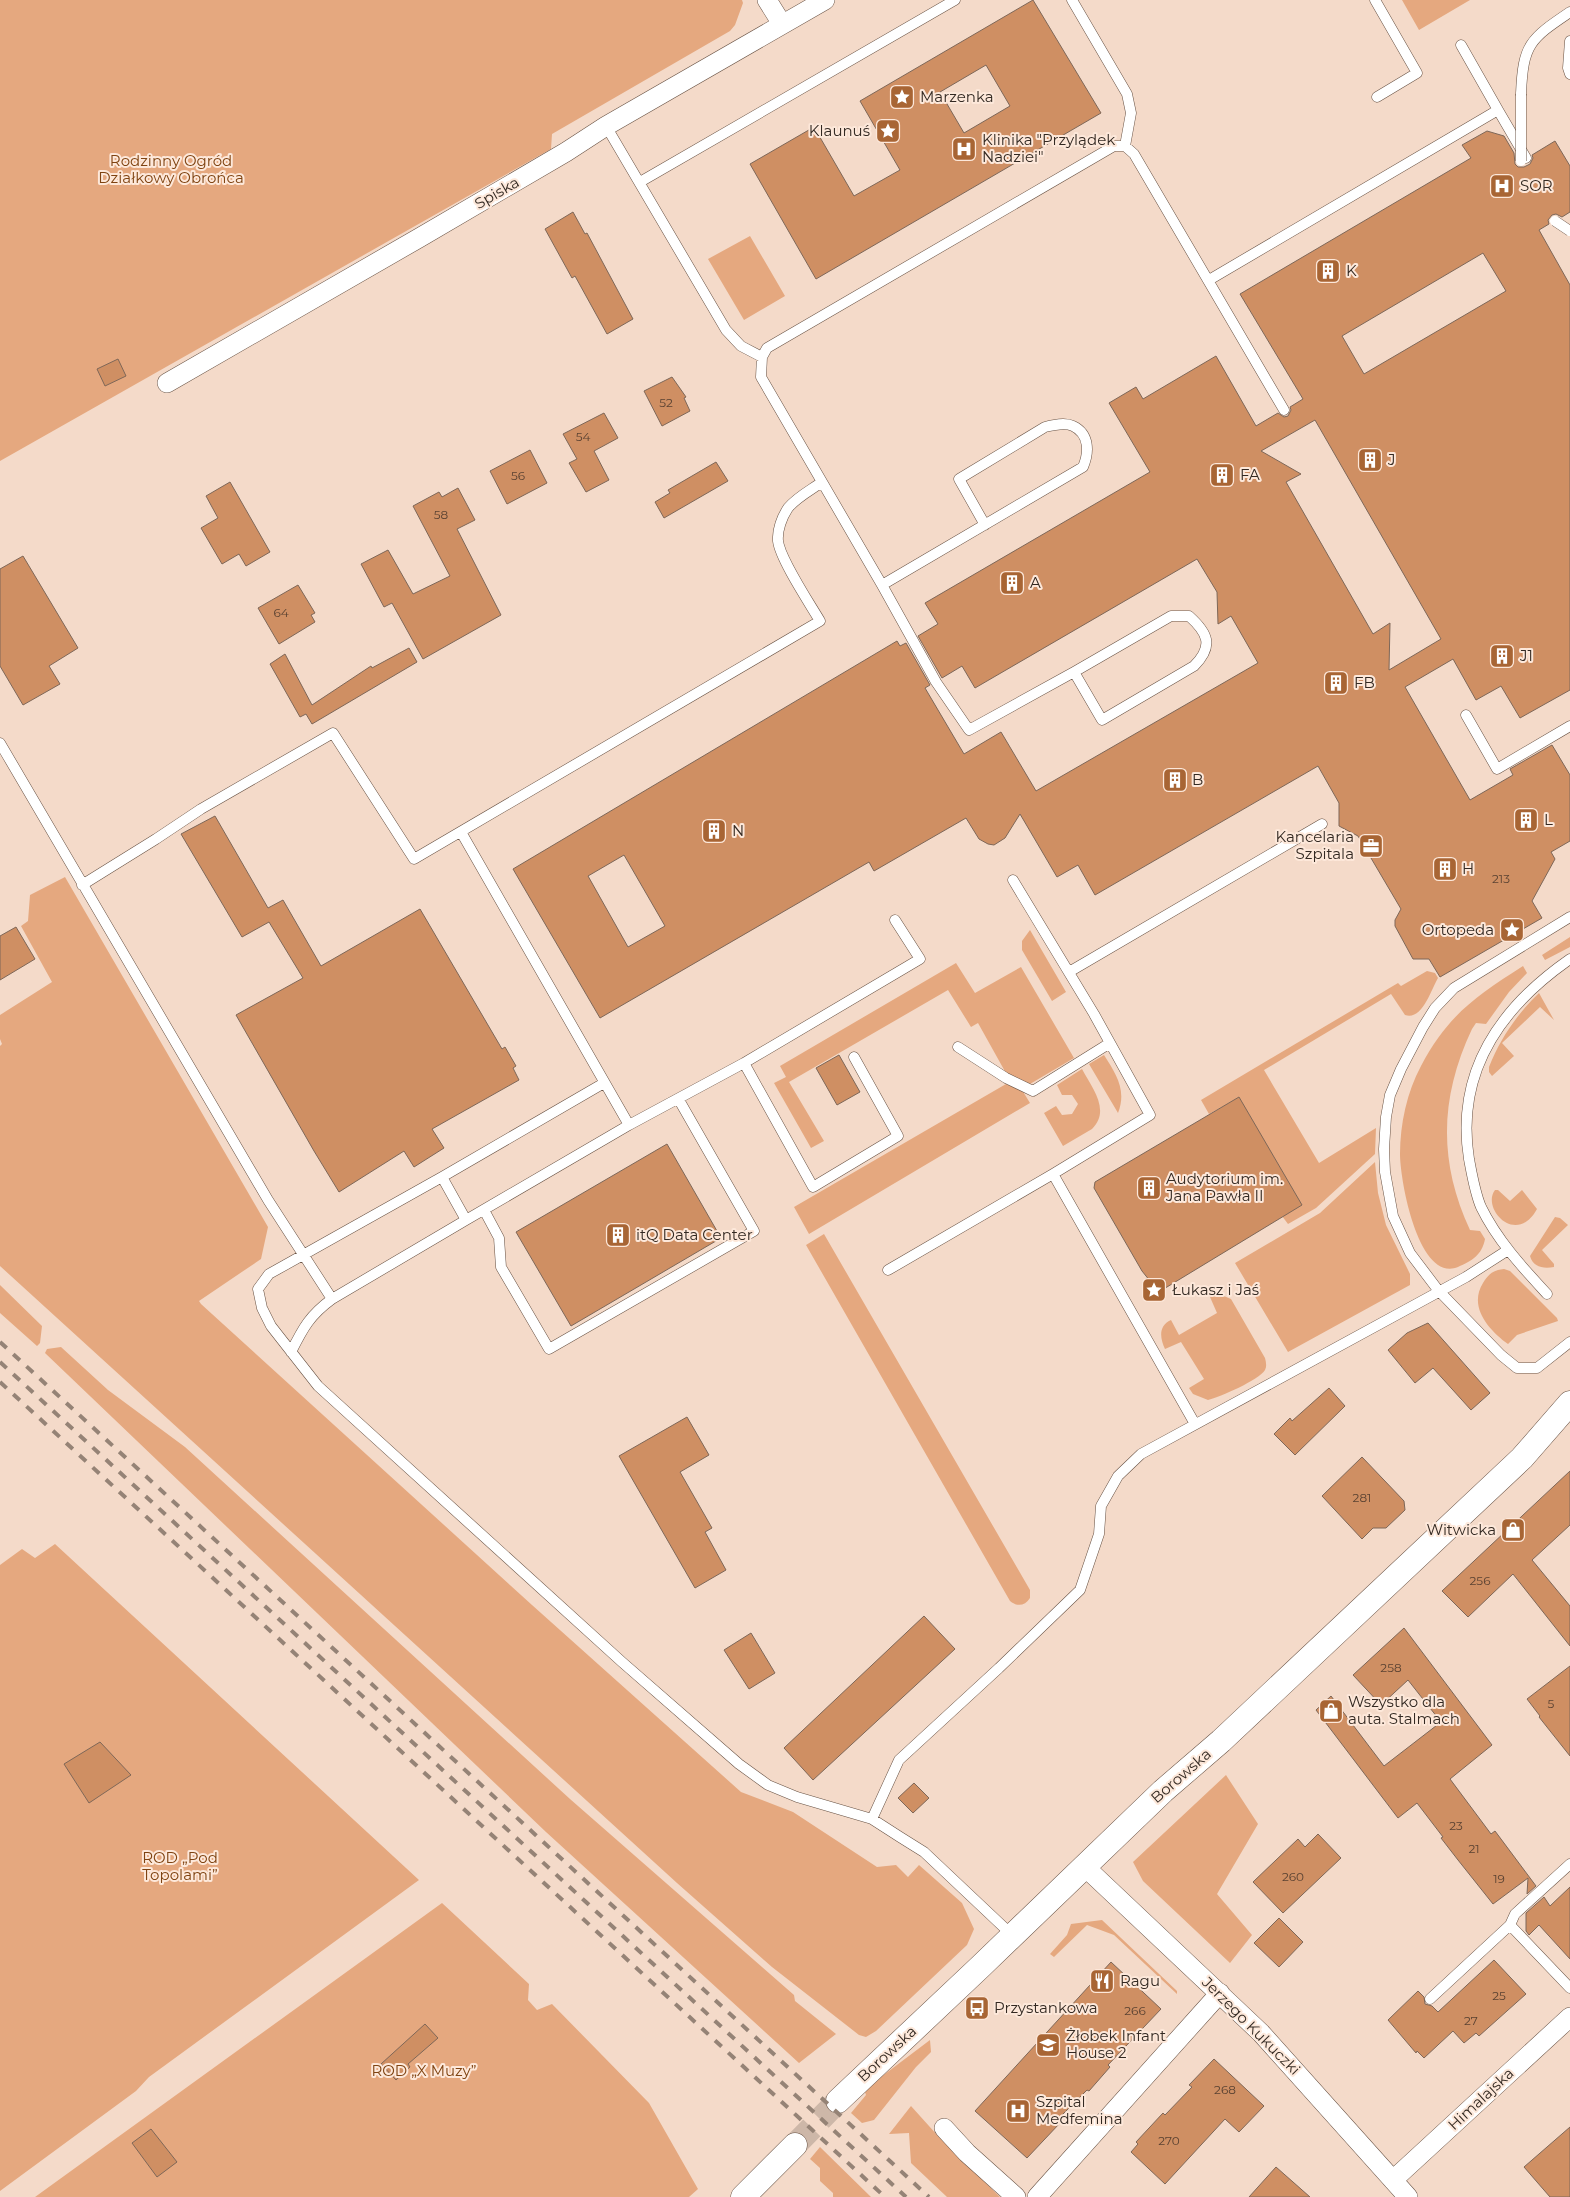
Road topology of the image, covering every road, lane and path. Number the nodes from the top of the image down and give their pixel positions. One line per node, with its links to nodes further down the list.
1 (767, 0): 7 (street)
2 (825, 0): 7 (street, Spiska)
3 (955, 0): 15 (lane)
4 (1072, 0): 14 (lane)
5 (1375, 0): 11 (lane)
6 (1570, 12): 12 (lane, bridge)
7 (782, 24): 13 (street, Spiska)
8 (1570, 41): 10 (lane)
9 (1461, 45): 12 (lane)
10 (1570, 74)
11 (1377, 96)
12 (1498, 110): 18 (lane)
13 (606, 126): 15 (lane); 20 (street, Spiska)
14 (1125, 146): 18 (lane); 19 (lane)
15 (640, 182): 19 (lane)
16 (1570, 231): 17 (lane, bridge)
17 (1570, 234)
18 (1209, 280): 21 (lane)
19 (762, 357): 22 (lane)
20 (167, 383)
21 (1284, 410)
22 (822, 482): 24 (lane); 30 (lane)
23 (986, 525): 23 (lane); 24 (lane)
24 (882, 585): 25 (lane)
25 (1074, 672): 25 (lane)
26 (1466, 715): 27 (lane)
27 (1570, 726)
28 (0, 743): 32 (lane)
29 (1322, 824): 36 (lane)
30 (461, 832): 32 (lane); 41 (lane)
31 (1013, 880): 36 (lane)
32 (82, 885): 49 (lane)
33 (1570, 917): 51 (lane)
34 (895, 920): 40 (lane)
35 (1570, 959): 48 (lane)
36 (1069, 972): 37 (lane)
37 (1110, 1043): 38 (lane); 44 (lane)
38 (958, 1047)
39 (854, 1057): 40 (lane)
40 (744, 1063): 42 (lane)
41 (604, 1083): 43 (lane); 45 (lane)
42 (678, 1100): 43 (lane); 46 (lane)
43 (629, 1125): 46 (lane)
44 (1053, 1174): 50 (lane); 58 (lane)
45 (442, 1178): 47 (lane); 49 (lane)
46 (484, 1210): 47 (lane)
47 (466, 1220): 53 (lane)
48 (1508, 1250): 51 (lane); 52 (lane)
49 (302, 1255): 53 (lane); 55 (lane)
50 (888, 1270)
51 (1438, 1290): 54 (lane); 58 (lane)
52 (1547, 1294)
53 (332, 1299): 55 (lane)
54 (1570, 1342)
55 (291, 1352): 60 (lane)
56 (1570, 1403): 59 (street, Borowska)
57 (1570, 1421): 59 (street, Borowska)
58 (1195, 1424): 60 (lane)
59 (1527, 1454): 62 (street, Borowska)
60 (872, 1819): 64 (lane)
61 (1570, 1864): 63 (lane)
62 (1084, 1866): 64 (street, Borowska); 66 (street, Jerzego Kukuczki)
63 (1510, 1926): 65 (lane); 67 (lane)
64 (1012, 1935): 69 (street, Borowska)
65 (1570, 1988)
66 (1220, 1993): 72 (street, Jerzego Kukuczki); 75 (street)
67 (1430, 1998)
68 (1570, 2017): 72 (street, Himalajska)
69 (838, 2101)
70 (944, 2128): 74 (street)
71 (795, 2145): 73 (street)
72 (1393, 2180): 76 (street, Jerzego Kukuczki)
73 (745, 2195)
74 (1016, 2197)
75 (1037, 2197)
76 (1408, 2197)

